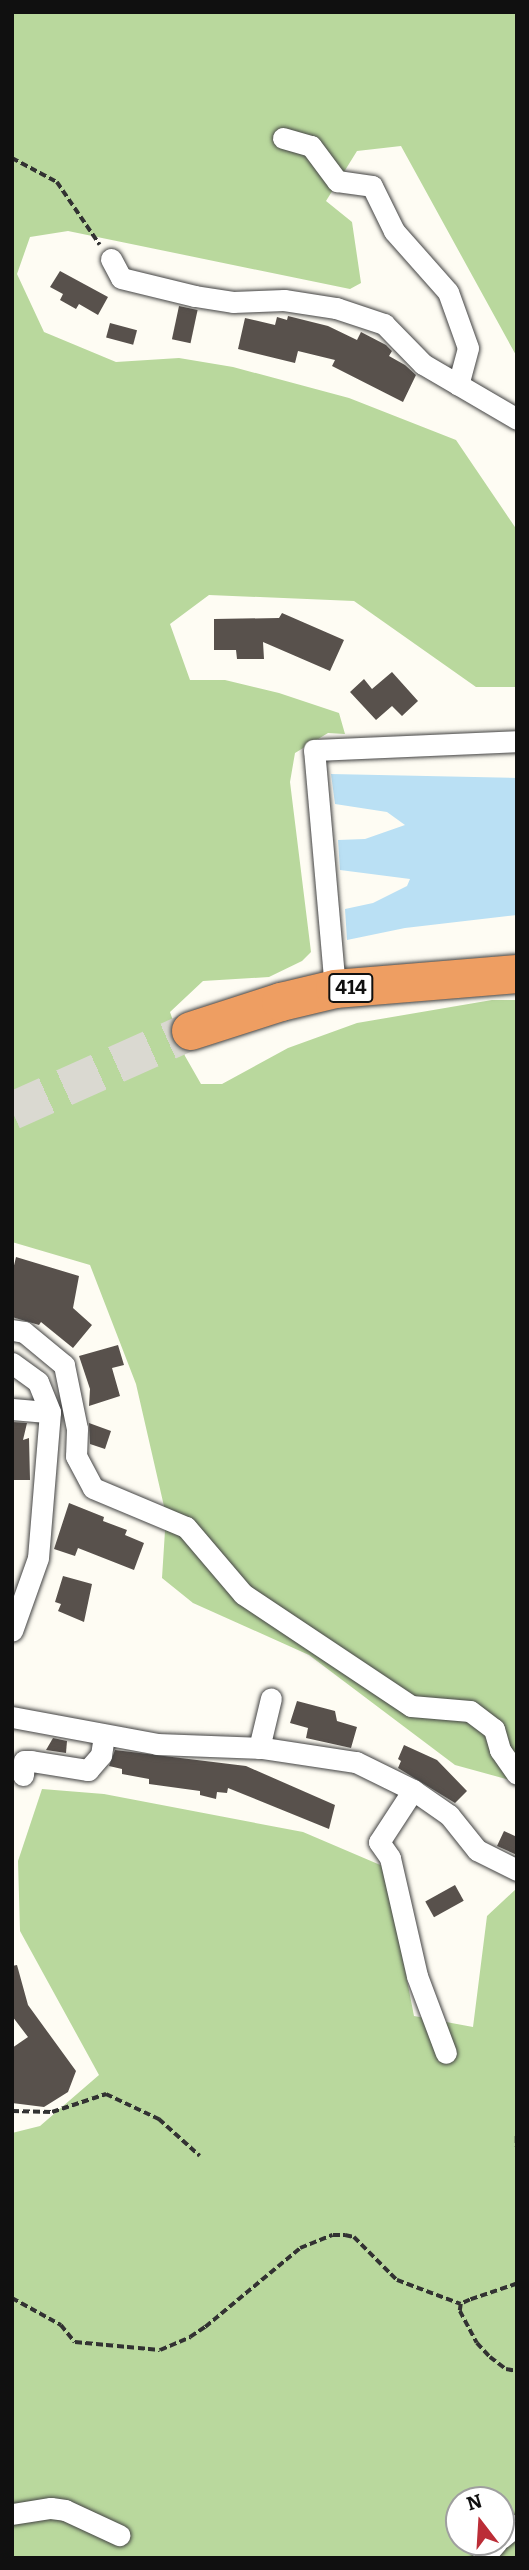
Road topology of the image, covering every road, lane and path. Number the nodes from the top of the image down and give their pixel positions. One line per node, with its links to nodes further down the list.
1 (283, 138): 4 (street)
2 (12, 158): 3 (path)
3 (111, 259): 4 (street)
4 (458, 385): 5 (street)
5 (517, 419)
6 (517, 741): 8 (street)
7 (517, 974): 8 (highway, 414)
8 (335, 989): 9 (highway, 414)
9 (191, 1031)
10 (12, 1329): 20 (street)
11 (12, 1363): 13 (street)
12 (12, 1409): 13 (street)
13 (50, 1412): 14 (street)
14 (12, 1631)
15 (271, 1698): 18 (street)
16 (12, 1717): 17 (street)
17 (104, 1735): 18 (street); 19 (street)
18 (259, 1748): 21 (street)
19 (23, 1774)
20 (517, 1774)
21 (413, 1790): 22 (street); 23 (street)
22 (517, 1870)
23 (447, 2040)
24 (12, 2111): 27 (path)
25 (517, 2136): 26 (path)
26 (517, 2147)
27 (200, 2156)
28 (517, 2284): 30 (path)
29 (12, 2298): 30 (path)
30 (461, 2304): 31 (path)
31 (517, 2371)
32 (12, 2514): 33 (street)
33 (119, 2535)

